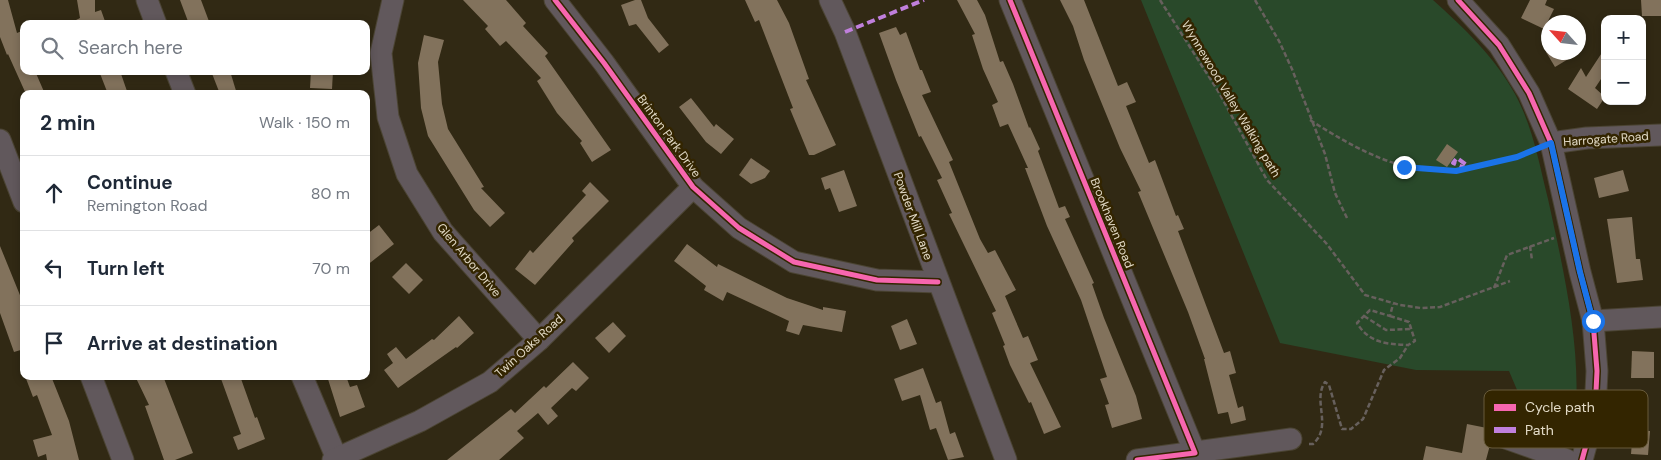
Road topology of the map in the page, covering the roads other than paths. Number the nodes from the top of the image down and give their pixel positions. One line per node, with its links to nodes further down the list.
1 (148, 0): 7 (street)
2 (393, 0): 18 (street, Glen Arbor Drive)
3 (555, 0): 13 (street, Brinton Park Drive)
4 (830, 0): 15 (street, Powder Mill Lane)
5 (1010, 0): 24 (street, Brookhaven Road)
6 (1458, 0): 12 (street)
7 (155, 20)
8 (178, 75): 9 (street)
9 (183, 90)
10 (1661, 135): 12 (street, Harrogate Road)
11 (0, 140): 14 (street)
12 (1551, 143): 17 (street)
13 (693, 186): 15 (street, Brinton Park Drive); 18 (street, Twin Oaks Road)
14 (20, 192)
15 (938, 282): 27 (street, Powder Mill Lane)
16 (1661, 317): 17 (street)
17 (1593, 321): 21 (street)
18 (539, 340): 25 (street, Twin Oaks Road)
19 (93, 380): 26 (street)
20 (304, 380): 25 (street)
21 (1596, 390)
22 (1291, 439): 24 (street)
23 (1532, 448): 29 (street)
24 (1195, 453): 28 (street)
25 (335, 459)
26 (123, 460)
27 (1006, 460)
28 (1137, 460)
29 (1567, 460)

